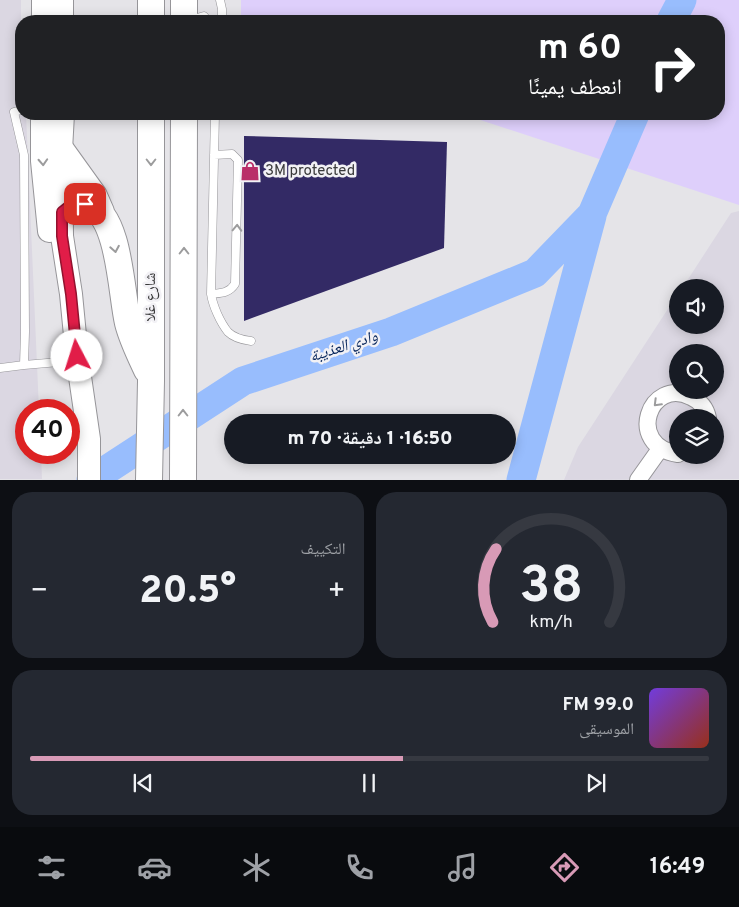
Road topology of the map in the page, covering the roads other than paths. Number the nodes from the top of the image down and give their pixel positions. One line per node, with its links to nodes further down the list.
1 (43, 0): 6 (street)
2 (62, 0): 7 (street)
3 (150, 0): 8 (main road)
4 (184, 0): 9 (main road)
5 (220, 0): 10 (lane)
6 (43, 15)
7 (62, 15)
8 (151, 15)
9 (184, 15)
10 (222, 15)
11 (16, 120): 25 (lane)
12 (44, 120): 24 (street, one-way to 24)
13 (47, 120): 18 (street)
14 (63, 120): 18 (street)
15 (151, 120): 27 (main road, شارع غلا, one-way to 27)
16 (184, 120): 32 (main road, one-way to 16)
17 (215, 120): 19 (lane)
18 (61, 150): 20 (street); 21 (main road)
19 (214, 155): 22 (lane); 22 (lane, one-way to 19)
20 (62, 212): 21 (main road); 24 (street)
21 (101, 212): 27 (main road, one-way to 27)
22 (211, 294): 23 (lane)
23 (251, 341)
24 (77, 356): 25 (lane); 33 (street)
25 (24, 365): 26 (lane)
26 (0, 368)
27 (151, 381): 29 (main road, شارع غلا)
28 (704, 409): 30 (street, one-way to 30)
29 (151, 422): 34 (main road); 35 (main road, شارع غلا)
30 (660, 448): 31 (street); 37 (street)
31 (669, 453)
32 (183, 467): 36 (lane)
33 (89, 480)
34 (138, 480)
35 (149, 480)
36 (188, 480)
37 (638, 480)

